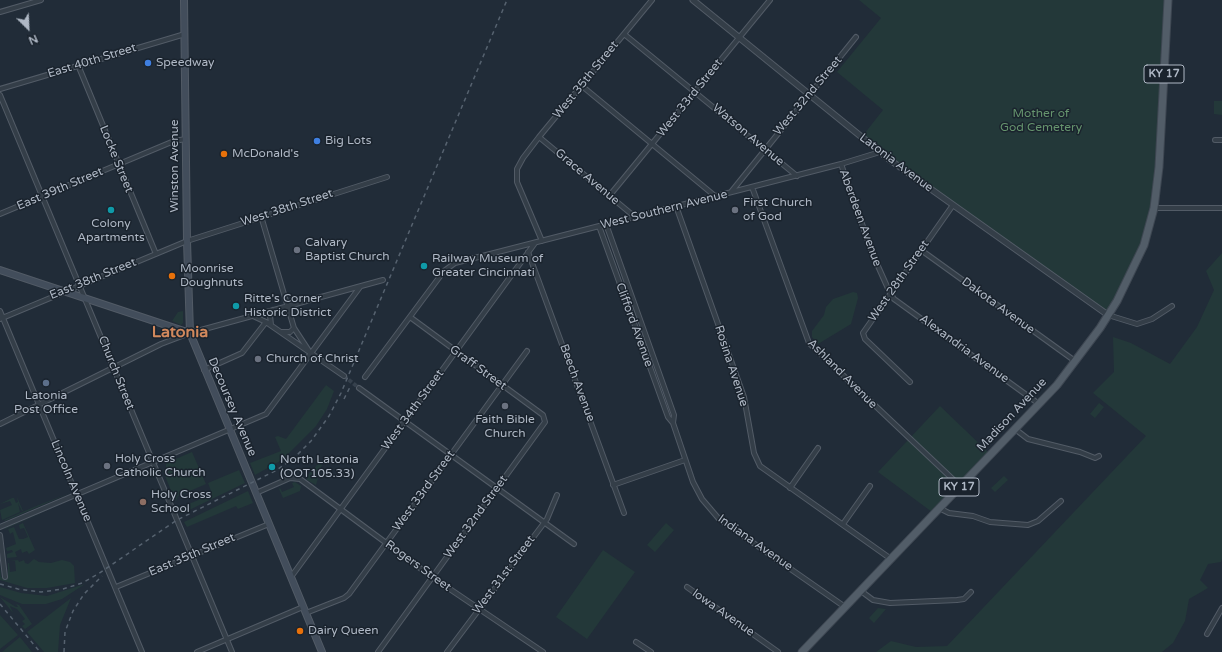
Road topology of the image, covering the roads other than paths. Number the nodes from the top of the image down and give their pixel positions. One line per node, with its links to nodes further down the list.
1 (41, 0): 7 (street)
2 (184, 0): 8 (main road, Winston Avenue)
3 (652, 0): 9 (street, West 35th Street)
4 (693, 0): 11 (street, Latonia Avenue)
5 (770, 0): 11 (street, West 33rd Street)
6 (1168, 0): 36 (main road, Madison Avenue / KY 17)
7 (0, 12)
8 (185, 34): 12 (street, East 40th Street); 19 (main road, Winston Avenue)
9 (624, 34): 13 (street, West 35th Street); 15 (street, Watson Avenue)
10 (856, 37): 17 (street, West 32nd Street)
11 (739, 38): 15 (street, West 33rd Street); 17 (street, Latonia Avenue)
12 (78, 65): 14 (street, East 40th Street); 26 (street, Locke Street)
13 (582, 86): 18 (street, West 35th Street); 22 (street)
14 (0, 89)
15 (695, 91): 22 (street, West 33rd Street); 23 (street, Watson Avenue)
16 (0, 95): 33 (street, Church Street)
17 (809, 96): 23 (street, West 32nd Street); 24 (street, Latonia Avenue)
18 (539, 137): 31 (street, Grace Avenue); 44 (street, West 35th Street)
19 (187, 139): 26 (street, East 39th Street); 43 (main road, Winston Avenue)
20 (1215, 140): 21 (street)
21 (1222, 140)
22 (653, 143): 31 (street, West 33rd Street); 32 (street)
23 (765, 148): 27 (street, Watson Avenue); 30 (street, West 32nd Street)
24 (880, 152): 25 (street, West Southern Avenue); 34 (street, Latonia Avenue)
25 (841, 164): 27 (street, West Southern Avenue); 54 (street, Aberdeen Avenue)
26 (118, 165): 33 (street, East 39th Street); 48 (street, Locke Street)
27 (797, 176): 29 (street, West Southern Avenue)
28 (387, 177): 39 (street, West 38th Street)
29 (752, 187): 30 (street, West Southern Avenue); 96 (street, Ashland Avenue)
30 (731, 193): 32 (street, West Southern Avenue)
31 (610, 195): 40 (street, Grace Avenue)
32 (715, 196): 35 (street, West Southern Avenue)
33 (42, 197): 38 (street, East 39th Street); 51 (street, Church Street)
34 (952, 205): 46 (street, West 28th Street); 60 (street, Latonia Avenue)
35 (676, 206): 40 (street, West Southern Avenue); 97 (street, Rosina Avenue)
36 (1154, 208): 37 (street); 60 (main road, Madison Avenue / KY 17)
37 (1222, 208)
38 (0, 214)
39 (261, 216): 43 (street, West 38th Street); 56 (street)
40 (635, 217): 41 (street, West Southern Avenue)
41 (606, 224): 42 (street, West Southern Avenue); 84 (street, Clifford Avenue)
42 (599, 226): 44 (street, West Southern Avenue); 84 (street, Clifford Avenue)
43 (187, 241): 48 (street, East 38th Street); 67 (main road, Winston Avenue)
44 (542, 241): 45 (street, West Southern Avenue)
45 (536, 243): 47 (street, West 34th Street); 62 (street, West Southern Avenue)
46 (921, 250): 54 (street, West 28th Street); 72 (street, Dakota Avenue)
47 (528, 252): 70 (street, West 34th Street); 94 (street, Beech Avenue)
48 (156, 254): 51 (street, East 38th Street)
49 (0, 270): 53 (main road)
50 (383, 280): 52 (street)
51 (79, 285): 53 (street, East 38th Street); 55 (street, Church Street)
52 (360, 287): 56 (street); 71 (street)
53 (63, 292): 55 (main road); 63 (street, East 38th Street)
54 (890, 294): 77 (street, West 28th Street); 80 (street, Alexandria Avenue)
55 (84, 298): 67 (main road); 73 (street, Church Street)
56 (287, 306): 58 (street); 66 (street)
57 (1172, 306): 60 (street)
58 (273, 309): 61 (street); 65 (street)
59 (0, 311): 63 (street, Lincoln Avenue)
60 (1108, 315): 72 (main road, Madison Avenue / KY 17)
61 (250, 316): 64 (street); 67 (street)
62 (410, 317): 70 (street, Graff Street); 76 (street)
63 (2, 319): 81 (street, Lincoln Avenue)
64 (266, 322): 65 (street); 74 (street)
65 (271, 325): 68 (street)
66 (294, 328): 68 (street); 71 (street)
67 (190, 332): 73 (street); 74 (main road, Decoursey Avenue)
68 (280, 332): 71 (street)
69 (526, 350): 78 (street, West 33rd Street)
70 (456, 352): 78 (street, Graff Street); 83 (street, West 34th Street)
71 (311, 354): 75 (street); 87 (street)
72 (1075, 361): 80 (main road, Madison Avenue / KY 17)
73 (113, 368): 81 (street); 93 (street, Church Street)
74 (204, 370): 87 (main road, Decoursey Avenue)
75 (344, 376)
76 (365, 377)
77 (910, 382)
78 (502, 385): 82 (street, Graff Street); 90 (street, West 33rd Street)
79 (359, 388): 83 (street)
80 (1039, 404): 86 (main road, Madison Avenue / KY 17)
81 (39, 405): 85 (street); 100 (street, Lincoln Avenue)
82 (545, 420): 98 (street, West 32nd Street)
83 (404, 421): 90 (street); 104 (street, West 34th Street)
84 (673, 423): 88 (street, Clifford Avenue)
85 (0, 424)
86 (1015, 429): 91 (street); 96 (main road, Madison Avenue / KY 17)
87 (230, 430): 93 (street); 99 (main road, Decoursey Avenue)
88 (678, 438): 92 (street, Indiana Avenue)
89 (818, 448): 97 (street)
90 (450, 455): 98 (street); 111 (street, West 33rd Street)
91 (1099, 456)
92 (685, 460): 94 (street); 122 (street, Indiana Avenue)
93 (154, 462): 100 (street); 113 (street, Church Street)
94 (613, 485): 105 (street, Beech Avenue)
95 (870, 486): 108 (street)
96 (960, 486): 103 (main road, Madison Avenue / KY 17)
97 (790, 488): 108 (street, Rosina Avenue)
98 (497, 489): 106 (street); 117 (street, West 32nd Street)
99 (256, 493): 104 (street, Rogers Street); 107 (main road, Decoursey Avenue)
100 (77, 494): 109 (street); 119 (street, Lincoln Avenue)
101 (557, 495): 106 (street, West 31st Street)
102 (1061, 501): 103 (street)
103 (939, 508): 114 (main road, Madison Avenue / KY 17)
104 (341, 509): 111 (street, Rogers Street); 116 (street, West 34th Street)
105 (624, 514)
106 (543, 523): 112 (street); 123 (street, West 31st Street)
107 (269, 524): 113 (street, East 35th Street); 116 (main road, Decoursey Avenue)
108 (843, 524): 114 (street, Rosina Avenue)
109 (0, 527)
110 (0, 535): 115 (street)
111 (386, 543): 117 (street, Rogers Street); 125 (street, West 33rd Street)
112 (574, 544)
113 (192, 556): 119 (street, East 35th Street); 127 (street, Church Street)
114 (891, 559): 120 (main road, Madison Avenue / KY 17)
115 (5, 577)
116 (291, 577): 125 (main road, Decoursey Avenue)
117 (432, 577): 123 (street, Rogers Street); 133 (street, West 32nd Street)
118 (687, 587): 137 (street, Iowa Avenue)
119 (116, 588): 129 (street, Lincoln Avenue)
120 (861, 591): 121 (street); 122 (main road, Madison Avenue / KY 17)
121 (971, 592)
122 (845, 607): 138 (main road, Madison Avenue / KY 17)
123 (479, 608): 134 (street, West 31st Street); 135 (street, Rogers Street)
124 (1222, 608): 126 (street)
125 (304, 610): 127 (street, West 33rd Street); 132 (main road, Decoursey Avenue)
126 (1207, 634)
127 (227, 641): 130 (street, West 33rd Street); 131 (street, Church Street)
128 (636, 642): 136 (street)
129 (142, 652)
130 (197, 652)
131 (232, 652)
132 (322, 652)
133 (378, 652)
134 (447, 652)
135 (543, 652)
136 (651, 652)
137 (778, 652)
138 (802, 652)

